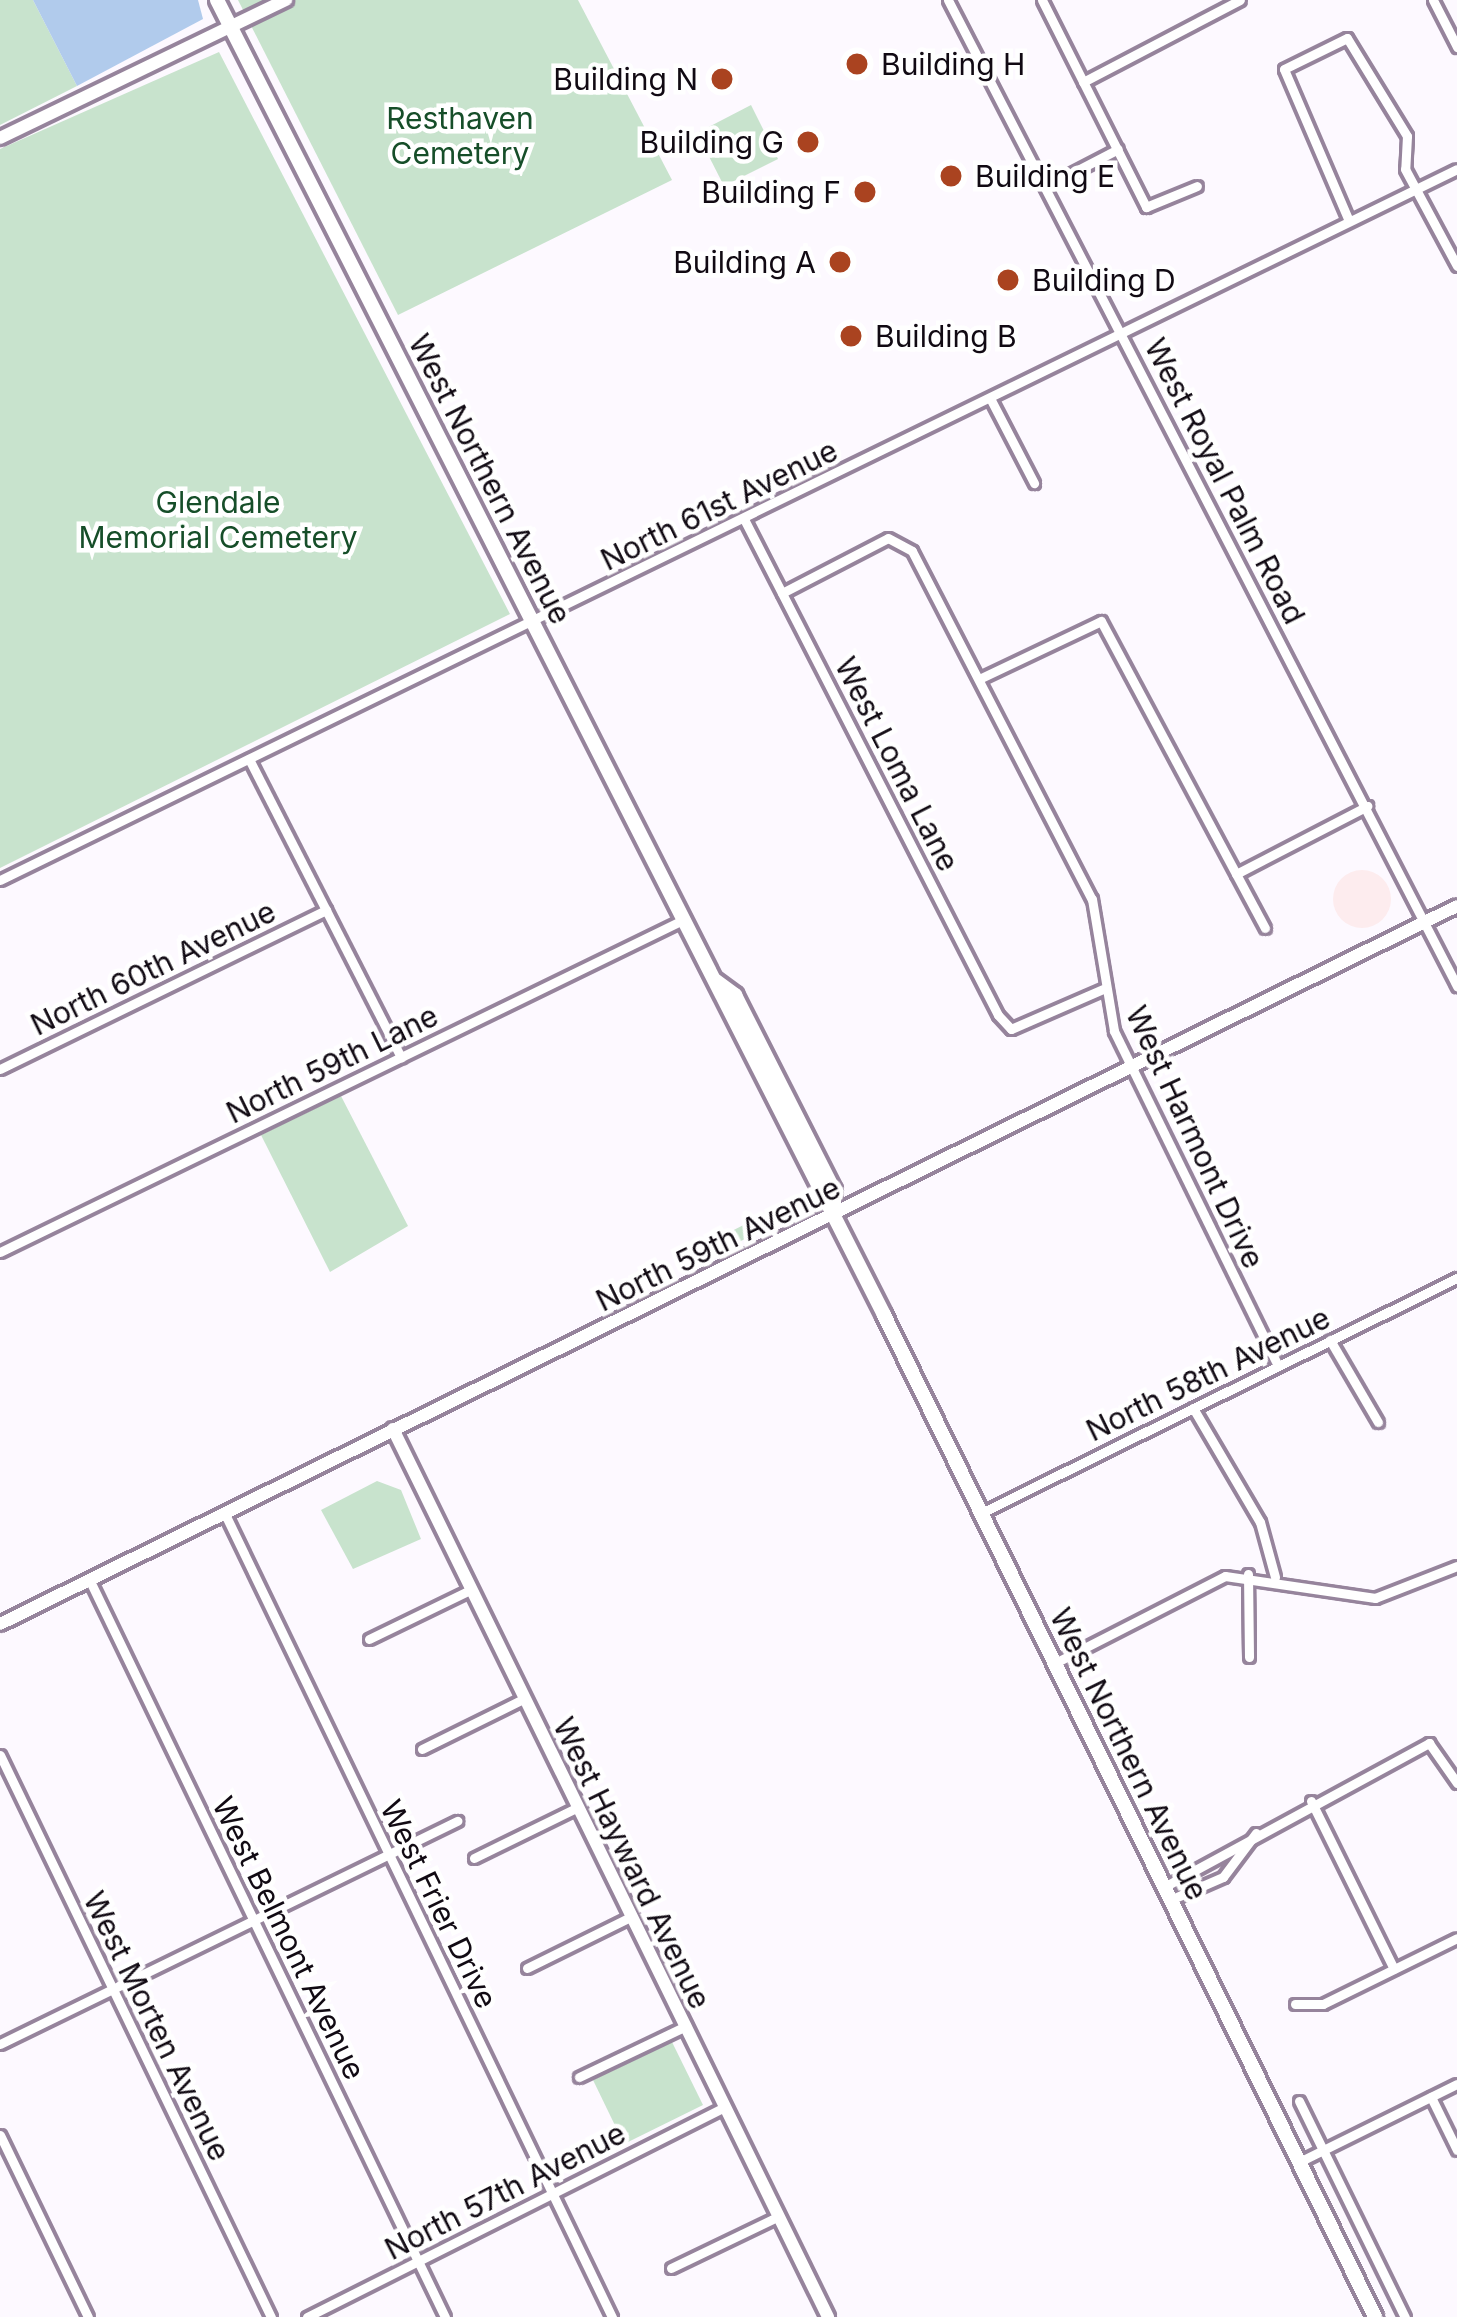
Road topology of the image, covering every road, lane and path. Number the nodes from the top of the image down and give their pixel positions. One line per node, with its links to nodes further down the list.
1 (217, 0): 7 (main road, West Northern Avenue)
2 (286, 0): 7 (main road)
3 (948, 0): 14 (street, West Royal Palm Road)
4 (1042, 0): 9 (street)
5 (1240, 0): 9 (street)
6 (1433, 0): 8 (street)
7 (231, 27): 10 (main road); 23 (main road, West Northern Avenue)
8 (1457, 47)
9 (1083, 82): 11 (street)
10 (0, 138)
11 (1118, 149): 13 (street); 14 (street)
12 (1457, 169): 15 (street, North 61st Avenue)
13 (1197, 186)
14 (1045, 187): 18 (street, West Royal Palm Road)
15 (1417, 188): 16 (street, North 61st Avenue); 16 (street); 17 (street)
16 (1349, 221): 18 (street, North 61st Avenue)
17 (1457, 266)
18 (1121, 333): 19 (street, North 61st Avenue); 26 (street, West Royal Palm Road)
19 (990, 398): 20 (street); 21 (street, North 61st Avenue)
20 (1034, 483)
21 (744, 519): 22 (street, West Loma Lane); 23 (street, North 61st Avenue)
22 (782, 593): 24 (street, West Harmont Drive); 35 (street, West Loma Lane)
23 (533, 622): 25 (street, North 61st Avenue); 31 (main road, West Northern Avenue)
24 (979, 679): 27 (street); 35 (street, West Harmont Drive)
25 (249, 759): 28 (street, North 61st Avenue); 30 (street)
26 (1367, 806): 27 (street); 32 (street, West Royal Palm Road)
27 (1237, 874): 33 (street)
28 (0, 880)
29 (1457, 906): 32 (main road, North 59th Avenue)
30 (326, 910): 36 (street); 38 (street, North 60th Avenue)
31 (685, 919): 36 (street, North 59th Lane); 39 (main road, West Northern Avenue)
32 (1425, 922): 34 (street, West Royal Palm Road); 37 (main road, North 59th Avenue)
33 (1265, 928)
34 (1457, 986)
35 (1103, 989): 37 (street, West Harmont Drive)
36 (401, 1057): 40 (street, North 59th Lane)
37 (1131, 1068): 39 (main road, North 59th Avenue); 43 (street, West Harmont Drive)
38 (0, 1069)
39 (834, 1215): 46 (main road, North 59th Avenue); 48 (main road, West Northern Avenue)
40 (0, 1252)
41 (1457, 1278): 42 (street, North 58th Avenue)
42 (1330, 1340): 43 (street, North 58th Avenue); 45 (street)
43 (1278, 1366): 44 (street, North 58th Avenue)
44 (1193, 1408): 48 (street, North 58th Avenue); 51 (street)
45 (1378, 1423)
46 (394, 1429): 47 (main road, North 59th Avenue); 53 (main road, West Hayward Avenue)
47 (224, 1512): 52 (main road, North 59th Avenue); 66 (street, West Frier Drive)
48 (981, 1513): 57 (main road, West Northern Avenue)
49 (1457, 1566): 51 (street)
50 (1248, 1574): 51 (street); 56 (street); 57 (street)
51 (1275, 1577)
52 (90, 1581): 54 (main road, North 59th Avenue); 70 (street, West Belmont Avenue)
53 (472, 1589): 55 (street); 58 (main road, West Hayward Avenue)
54 (0, 1624)
55 (368, 1639)
56 (1249, 1657)
57 (1055, 1663): 68 (main road, West Northern Avenue)
58 (525, 1698): 59 (street); 63 (main road, West Hayward Avenue)
59 (422, 1749)
60 (0, 1756): 74 (street, West Morten Avenue)
61 (1457, 1783): 62 (street)
62 (1312, 1802): 65 (street); 73 (street)
63 (578, 1807): 67 (street); 69 (main road, West Hayward Avenue)
64 (457, 1821): 66 (street)
65 (1259, 1828): 68 (street); 68 (street)
66 (389, 1854): 70 (street); 87 (street, West Frier Drive)
67 (474, 1858)
68 (1167, 1893): 86 (main road, West Northern Avenue)
69 (632, 1916): 72 (street); 76 (main road, West Hayward Avenue)
70 (254, 1920): 74 (street); 89 (street, West Belmont Avenue)
71 (1457, 1938): 73 (street)
72 (526, 1968)
73 (1394, 1969): 75 (street)
74 (113, 1988): 77 (street); 92 (street, West Morten Avenue)
75 (1295, 2004)
76 (686, 2026): 78 (street); 82 (main road, West Hayward Avenue)
77 (0, 2044)
78 (579, 2078)
79 (1457, 2084): 80 (street)
80 (1431, 2097): 84 (street); 85 (street)
81 (1299, 2101): 84 (street)
82 (725, 2107): 87 (street, North 57th Avenue); 88 (main road, West Hayward Avenue)
83 (0, 2135): 91 (street)
84 (1322, 2150): 86 (street); 98 (street)
85 (1457, 2150)
86 (1299, 2162): 97 (main road, West Northern Avenue)
87 (554, 2196): 89 (street, North 57th Avenue); 95 (street, West Frier Drive)
88 (778, 2216): 90 (street); 96 (main road, West Hayward Avenue)
89 (418, 2262): 93 (street, North 57th Avenue); 94 (street, West Belmont Avenue)
90 (671, 2268)
91 (88, 2317)
92 (271, 2317)
93 (307, 2317)
94 (445, 2317)
95 (613, 2317)
96 (828, 2317)
97 (1375, 2317)
98 (1405, 2317)

